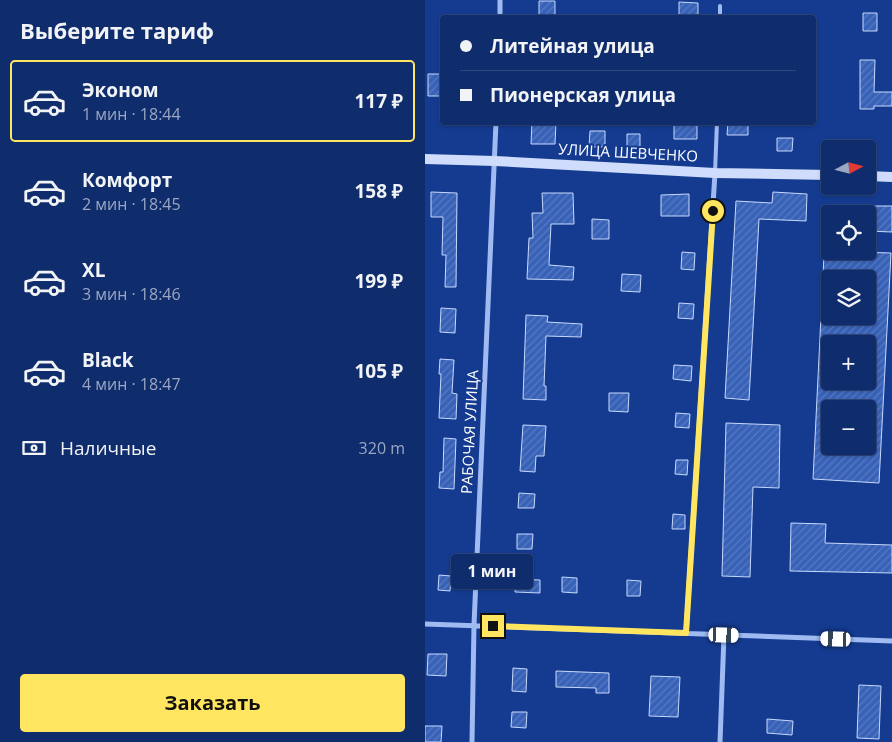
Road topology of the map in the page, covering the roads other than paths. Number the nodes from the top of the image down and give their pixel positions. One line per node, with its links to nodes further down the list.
1 (500, 0): 3 (street)
2 (720, 6): 4 (lane)
3 (500, 15)
4 (720, 15)
5 (496, 125): 8 (street, РАБОЧАЯ УЛИЦА)
6 (717, 125): 9 (lane)
7 (425, 159): 8 (street, УЛИЦА ШЕВЧЕНКО)
8 (495, 161): 9 (street, УЛИЦА ШЕВЧЕНКО); 14 (street, РАБОЧАЯ УЛИЦА)
9 (715, 173): 10 (street, УЛИЦА ШЕВЧЕНКО); 15 (street)
10 (821, 175)
11 (876, 176): 12 (street)
12 (892, 177)
13 (425, 624): 14 (street)
14 (474, 625): 15 (street); 18 (street, РАБОЧАЯ УЛИЦА)
15 (686, 633): 16 (street)
16 (724, 635): 17 (street); 19 (street)
17 (892, 641)
18 (472, 742)
19 (720, 742)

